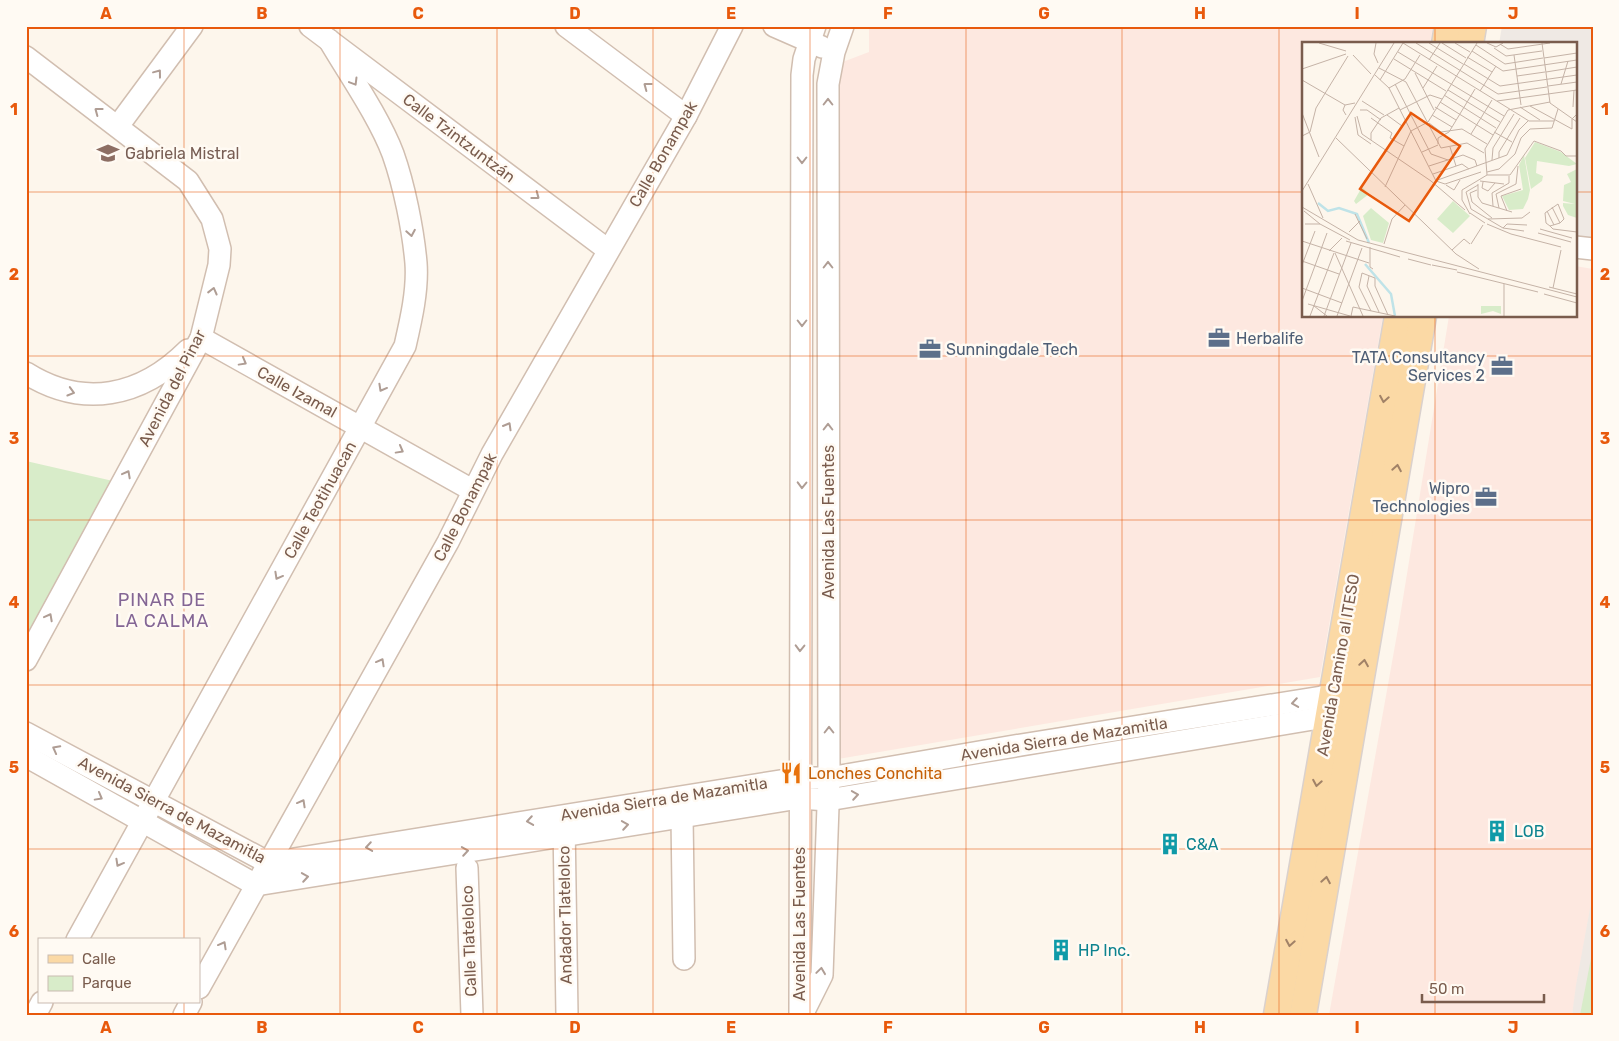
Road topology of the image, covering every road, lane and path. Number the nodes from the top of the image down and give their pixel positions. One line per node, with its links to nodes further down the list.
1 (192, 26): 16 (street, one-way to 1)
2 (310, 26): 10 (street, Calle Tzintzuntzán)
3 (566, 26): 15 (street, one-way to 3)
4 (732, 26): 15 (street, Calle Bonampak)
5 (774, 26): 9 (street)
6 (843, 26): 13 (street, Avenida Las Fuentes)
7 (1448, 26): 11 (main road)
8 (1473, 26): 12 (main road)
9 (812, 34): 13 (street); 32 (street, Avenida Las Fuentes, one-way to 32)
10 (329, 40): 19 (street, Calle Tzintzuntzán, one-way to 19); 24 (street, Calle Teotihuacan, one-way to 24)
11 (1446, 42)
12 (1470, 42)
13 (834, 52): 31 (street, Avenida Las Fuentes, one-way to 13)
14 (26, 57): 16 (street, Avenida del Pinar, one-way to 14)
15 (686, 116): 19 (street, Calle Bonampak)
16 (118, 126): 22 (street, Avenida del Pinar, one-way to 16)
17 (1576, 247): 18 (street)
18 (1593, 249)
19 (608, 250): 25 (street, Calle Bonampak, one-way to 19)
20 (1398, 318): 28 (main road, Avenida Camino al ITESO, one-way to 28)
21 (1423, 318): 27 (main road, Avenida Camino al ITESO, one-way to 21)
22 (201, 338): 23 (street, one-way to 22); 24 (street, Calle Izamal, one-way to 24); 26 (street, Avenida del Pinar, one-way to 22)
23 (26, 373)
24 (360, 428): 25 (street, Calle Izamal, one-way to 25); 34 (street, Calle Teotihuacan, one-way to 34)
25 (472, 490): 38 (street, Calle Bonampak, one-way to 25)
26 (26, 660)
27 (1358, 700): 28 (street, Avenida Sierra de Mazamitla); 48 (main road, Avenida Camino al ITESO, one-way to 27)
28 (1331, 707): 31 (street, Avenida Sierra de Mazamitla, one-way to 31); 33 (street, Avenida Sierra de Mazamitla, one-way to 28); 47 (main road, Avenida Camino al ITESO, one-way to 47)
29 (26, 733): 34 (street, Avenida Sierra de Mazamitla, one-way to 29)
30 (26, 756): 36 (street, Avenida Sierra de Mazamitla, one-way to 36)
31 (829, 778): 32 (street, Avenida Sierra de Mazamitla); 33 (street, Avenida Las Fuentes)
32 (799, 788): 33 (street, Avenida Sierra de Mazamitla); 35 (street, Avenida Sierra de Mazamitla); 37 (street, Avenida Sierra de Mazamitla); 46 (street, Avenida Las Fuentes)
33 (828, 800): 46 (street, Avenida Las Fuentes, one-way to 33)
34 (153, 802): 36 (street, Calle Teotihuacan); 38 (street, Avenida Sierra de Mazamitla)
35 (682, 816): 37 (street, Avenida Sierra de Mazamitla, one-way to 35); 42 (street)
36 (142, 821): 40 (street, Avenida Sierra de Mazamitla); 41 (street, Calle Teotihuacan, one-way to 41)
37 (564, 825): 38 (street, Avenida Sierra de Mazamitla, one-way to 38); 40 (street, Avenida Sierra de Mazamitla, one-way to 37); 45 (street, Andador Tlatelolco)
38 (269, 863): 40 (street, Calle Bonampak)
39 (467, 868): 44 (street, Calle Tlatelolco)
40 (256, 885): 43 (street, Calle Bonampak, one-way to 40)
41 (77, 938)
42 (684, 959)
43 (200, 986)
44 (472, 1015)
45 (567, 1015)
46 (801, 1015)
47 (1278, 1015)
48 (1303, 1015)

